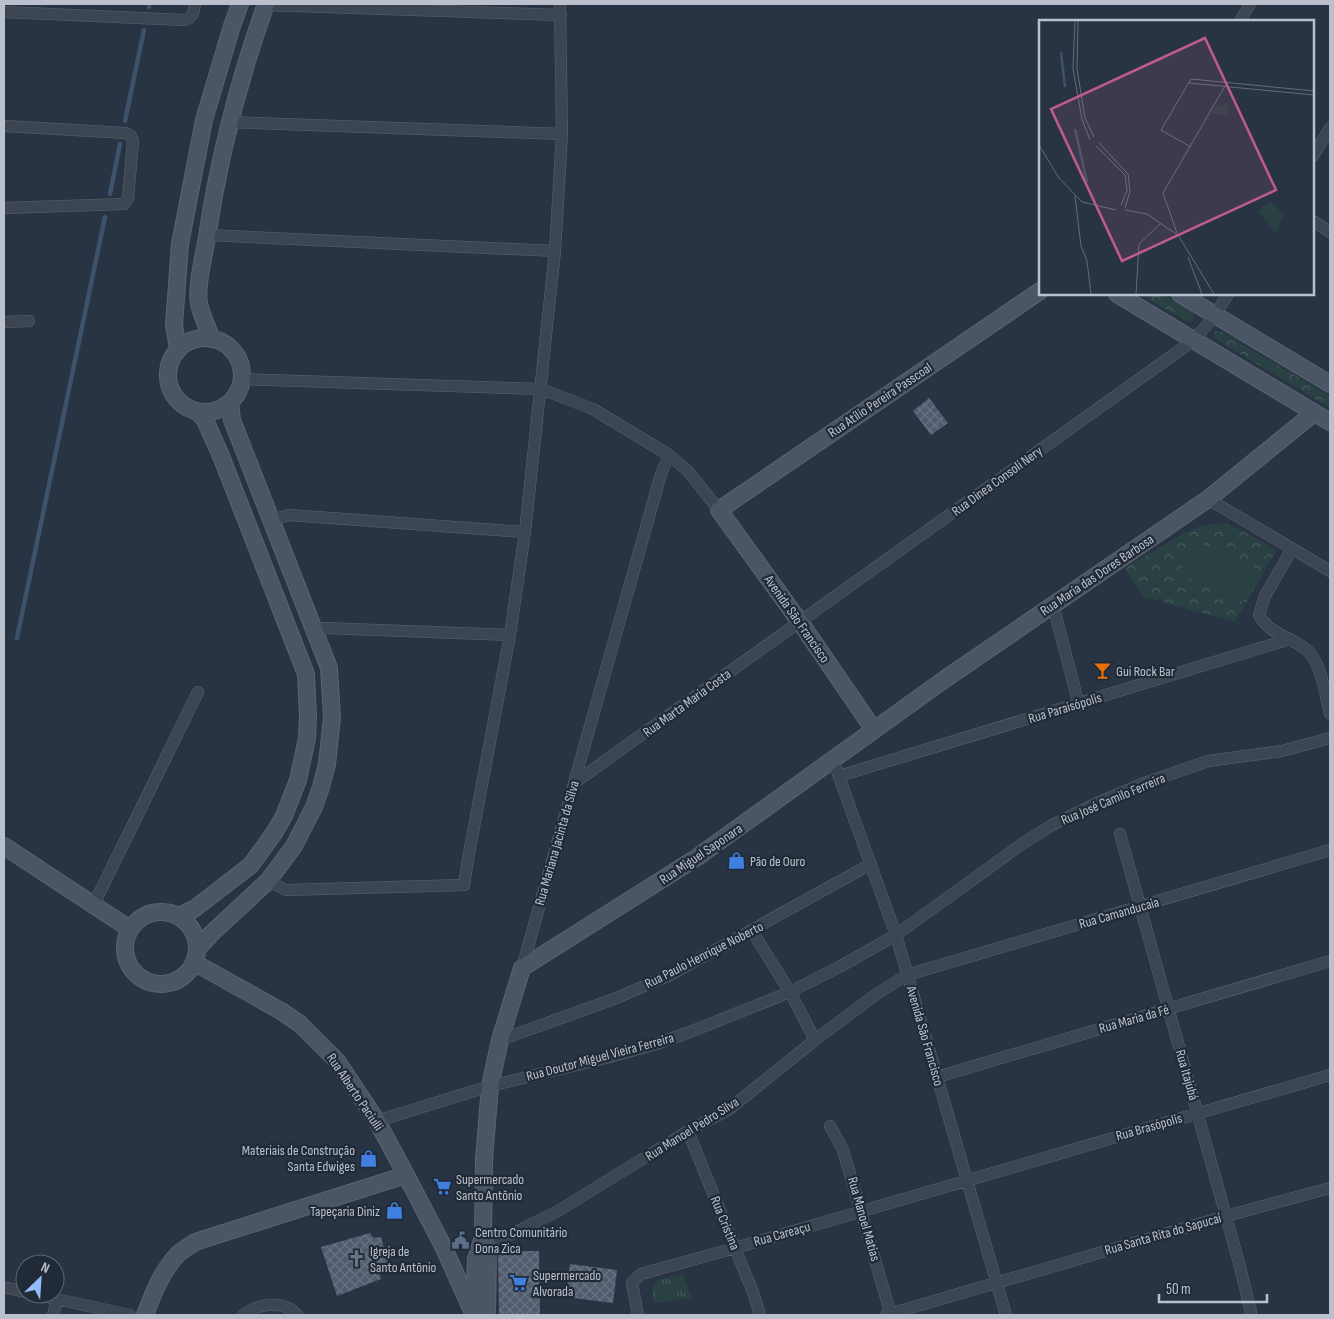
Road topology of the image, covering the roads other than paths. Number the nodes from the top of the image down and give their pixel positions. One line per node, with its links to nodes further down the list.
1 (195, 4): 6 (street)
2 (240, 4): 8 (main road)
3 (1250, 4): 7 (street)
4 (265, 5): 5 (street); 9 (main road)
5 (561, 10): 12 (street)
6 (4, 12)
7 (1241, 20)
8 (204, 120): 9 (main road); 28 (main road)
9 (229, 122): 12 (street); 17 (main road)
10 (4, 126): 14 (street)
11 (1330, 128): 13 (street)
12 (562, 134): 18 (street)
13 (1314, 154)
14 (4, 208)
15 (1314, 222): 16 (street)
16 (1330, 232)
17 (207, 235): 18 (street); 26 (main road)
18 (555, 251): 31 (street)
19 (1039, 292): 38 (main road, Rua Atílio Pereira Passcoal)
20 (1119, 295): 27 (main road)
21 (1182, 295): 23 (main road)
22 (1227, 295): 23 (street, Rua Dinea Consoli Nery)
23 (1215, 315): 27 (street, Rua Dinea Consoli Nery); 30 (main road)
24 (29, 321): 25 (street)
25 (4, 322)
26 (212, 339): 28 (main road); 29 (main road)
27 (1194, 340): 34 (main road); 44 (street, Rua Dinea Consoli Nery)
28 (178, 349): 33 (main road)
29 (241, 379): 31 (street); 32 (main road)
30 (1330, 384)
31 (541, 389): 36 (street); 40 (street)
32 (230, 403): 33 (main road); 39 (main road)
33 (197, 411): 47 (main road)
34 (1314, 412): 35 (main road); 37 (main road, Rua Maria das Dores Barbosa)
35 (1330, 422)
36 (669, 455): 38 (street); 56 (street, Rua Mariana Jacinta da Silva)
37 (1208, 499): 41 (street); 43 (main road, Rua Maria das Dores Barbosa)
38 (719, 510): 44 (main road, Avenida São Francisco)
39 (271, 520): 40 (street); 45 (main road)
40 (525, 532): 46 (street)
41 (1292, 549): 42 (street); 48 (street)
42 (1330, 572)
43 (1053, 605): 50 (street); 52 (main road, Rua Maria das Dores Barbosa)
44 (800, 622): 52 (main road, Avenida São Francisco); 56 (street, Rua Marta Maria Costa)
45 (314, 631): 46 (street); 47 (main road); 61 (main road)
46 (510, 634): 61 (street)
47 (292, 638): 64 (main road)
48 (1290, 639): 50 (street, Rua Paraisópolis); 51 (street)
49 (198, 692): 62 (street)
50 (1079, 704): 55 (street, Rua Paraisópolis)
51 (1330, 714)
52 (874, 730): 54 (main road, Rua Miguel Saponara)
53 (1330, 738): 67 (street, Rua José Camilo Ferreira)
54 (833, 760): 55 (street, Avenida São Francisco); 70 (main road, Rua Miguel Saponara)
55 (840, 776): 60 (street, Avenida São Francisco)
56 (574, 783): 70 (street, Rua Mariana Jacinta da Silva)
57 (1120, 834): 63 (street, Rua Itajubá)
58 (4, 846): 62 (main road)
59 (1330, 850): 63 (street, Rua Camanducaia)
60 (871, 864): 66 (street, Rua Paulo Henrique Noberto); 67 (street, Avenida São Francisco)
61 (268, 881): 68 (main road)
62 (94, 904): 65 (main road)
63 (1140, 906): 71 (street, Rua Camanducaia); 73 (street, Rua Itajubá)
64 (179, 916): 65 (main road); 68 (main road)
65 (130, 929): 68 (main road)
66 (752, 931): 72 (street); 74 (street, Rua Paulo Henrique Noberto)
67 (896, 935): 71 (street, Avenida São Francisco); 72 (street, Rua Doutor Miguel Vieira Ferreira)
68 (196, 956): 80 (main road, Rua Alberto Paciulli)
69 (1330, 961): 73 (street, Rua Maria da Fé)
70 (522, 968): 74 (main road, Rua Mariana Jacinta da Silva)
71 (907, 975): 75 (street, Rua Manoel Pedro Silva); 77 (street, Avenida São Francisco)
72 (790, 992): 75 (street); 78 (street, Rua Doutor Miguel Vieira Ferreira)
73 (1169, 1009): 77 (street, Rua Maria da Fé); 79 (street, Rua Itajubá)
74 (500, 1040): 78 (main road, Rua Mariana Jacinta da Silva)
75 (815, 1040): 82 (street, Rua Manoel Pedro Silva)
76 (1330, 1074): 79 (street, Rua Brasópolis)
77 (937, 1077): 84 (street, Avenida São Francisco)
78 (490, 1086): 80 (street, Rua Doutor Miguel Vieira Ferreira); 88 (main road, Rua Mariana Jacinta da Silva)
79 (1198, 1113): 84 (street, Rua Brasópolis); 87 (street, Rua Itajubá)
80 (377, 1121): 83 (main road, Rua Alberto Paciulli)
81 (830, 1126): 86 (street, Rua Manoel Matias)
82 (688, 1131): 88 (street, Rua Manoel Pedro Silva); 90 (street, Rua Cristina)
83 (406, 1175): 89 (main road, Rua Alberto Paciulli); 97 (main road)
84 (967, 1180): 86 (street, Rua Careaçu); 93 (street, Avenida São Francisco)
85 (1330, 1188): 87 (street, Rua Santa Rita do Sapucaí)
86 (861, 1211): 90 (street, Rua Careaçu); 103 (street, Rua Manoel Matias)
87 (1226, 1216): 93 (street, Rua Santa Rita do Sapucaí); 105 (street, Rua Itajubá)
88 (485, 1242): 91 (main road, Rua Mariana Jacinta da Silva); 100 (main road, Rua Mariana Jacinta da Silva)
89 (444, 1248): 92 (main road, Rua Alberto Paciulli); 100 (main road, Rua Alberto Paciulli)
90 (735, 1248): 101 (street, Rua Careaçu); 102 (street, Rua Cristina)
91 (476, 1259): 92 (main road); 94 (main road, Rua Mariana Jacinta da Silva)
92 (458, 1265): 94 (main road, Rua Alberto Paciulli)
93 (996, 1283): 103 (street, Rua Santa Rita do Sapucaí); 104 (street, Avenida São Francisco)
94 (474, 1294): 100 (main road, Rua Alberto Paciulli)
95 (65, 1302): 96 (street)
96 (130, 1315)
97 (145, 1315)
98 (242, 1315): 99 (street)
99 (297, 1315)
100 (483, 1315)
101 (638, 1315)
102 (760, 1315)
103 (889, 1315)
104 (1006, 1315)
105 (1250, 1315)

